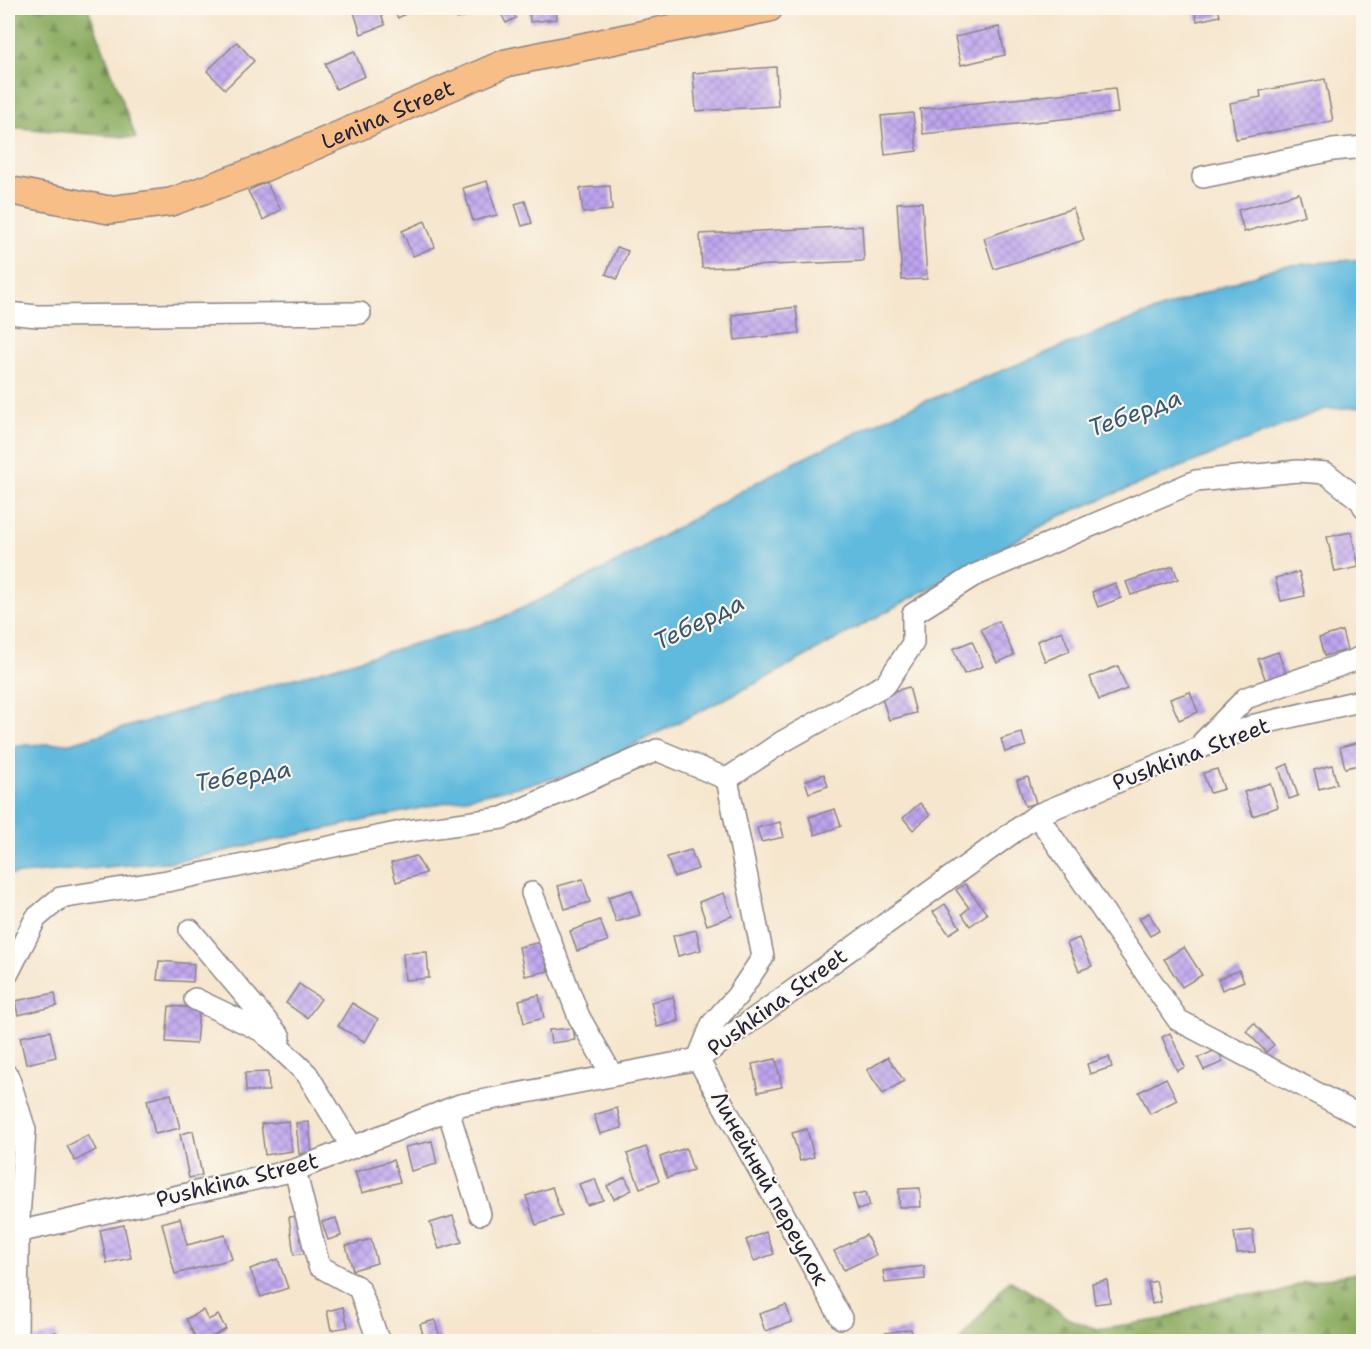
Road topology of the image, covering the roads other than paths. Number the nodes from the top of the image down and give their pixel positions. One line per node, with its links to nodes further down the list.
1 (770, 8): 4 (main road, Lenina Street)
2 (1364, 147): 3 (street)
3 (1203, 177)
4 (8, 190)
5 (360, 312): 6 (street)
6 (8, 313)
7 (1364, 507): 11 (street)
8 (1364, 655): 10 (street)
9 (1364, 700): 10 (street, Pushkina Street)
10 (1196, 749): 12 (street, Pushkina Street)
11 (727, 779): 15 (street); 17 (street)
12 (1037, 815): 17 (street, Pushkina Street); 22 (street)
13 (532, 892): 20 (street)
14 (190, 930): 18 (street)
15 (8, 973)
16 (195, 999): 18 (street)
17 (698, 1059): 20 (street, Pushkina Street); 27 (street, Линейный переулок)
18 (296, 1063): 23 (street)
19 (8, 1076): 26 (street)
20 (612, 1076): 21 (street, Pushkina Street)
21 (448, 1110): 23 (street, Pushkina Street); 25 (street)
22 (1364, 1118)
23 (352, 1148): 24 (street, Pushkina Street)
24 (295, 1170): 26 (street, Pushkina Street); 29 (street)
25 (480, 1214)
26 (13, 1233): 28 (street)
27 (842, 1318)
28 (17, 1341)
29 (379, 1341)

